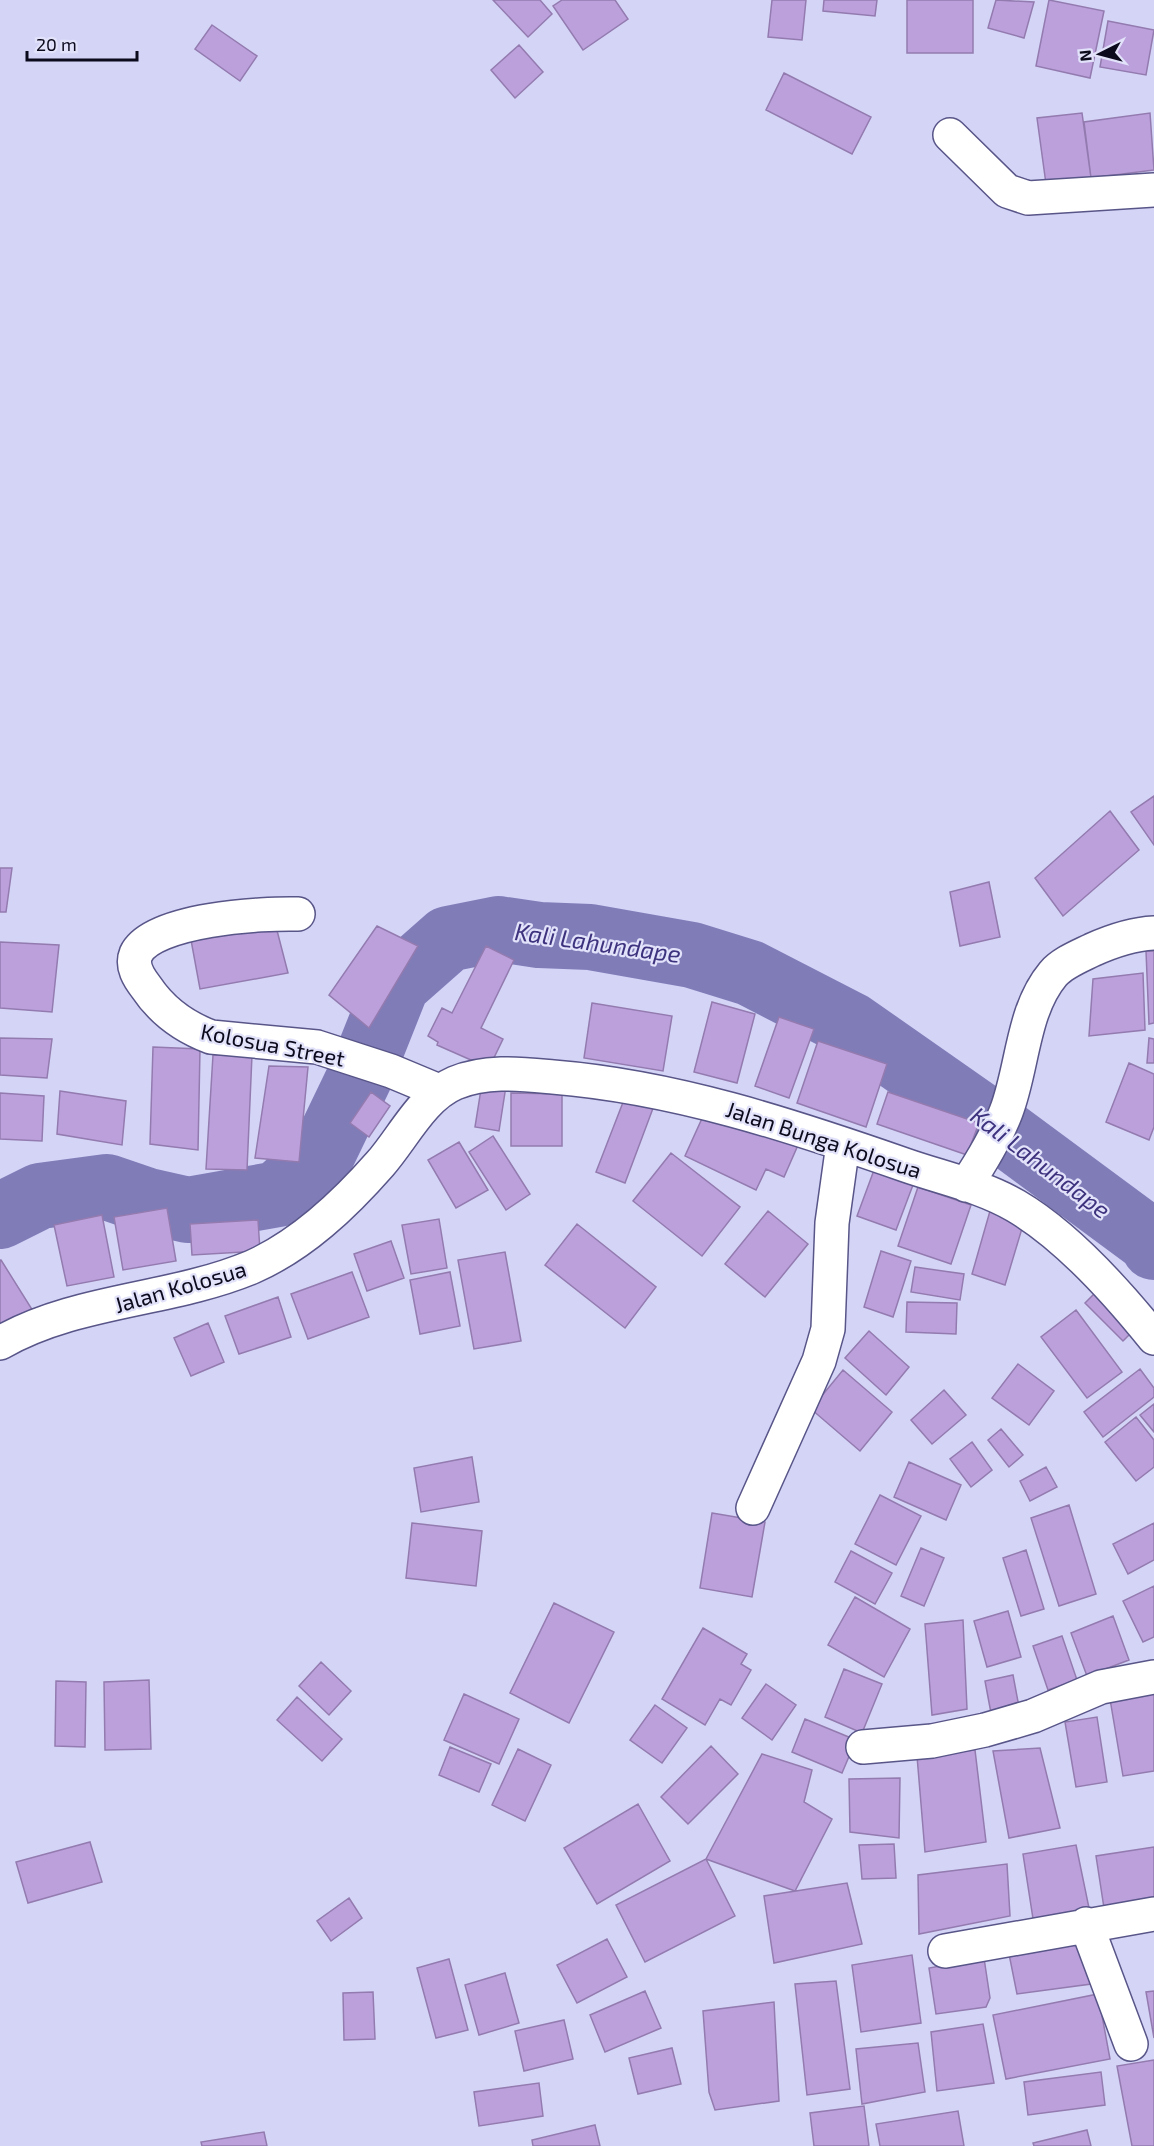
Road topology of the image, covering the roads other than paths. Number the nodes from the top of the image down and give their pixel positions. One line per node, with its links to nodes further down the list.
1 (950, 135): 2 (street)
2 (1154, 190)
3 (298, 914): 5 (street, Kolosua Street)
4 (1154, 933): 7 (street)
5 (439, 1091): 6 (street, Jalan Bunga Kolosua); 9 (street, Jalan Kolosua)
6 (843, 1144): 7 (street, Jalan Bunga Kolosua); 10 (street)
7 (966, 1185): 8 (street, Jalan Bunga Kolosua)
8 (1154, 1338)
9 (0, 1343)
10 (753, 1508)
11 (1154, 1677): 12 (street)
12 (863, 1747)
13 (1154, 1914): 14 (street)
14 (1086, 1924): 15 (street); 16 (street)
15 (945, 1951)
16 (1131, 2044)

